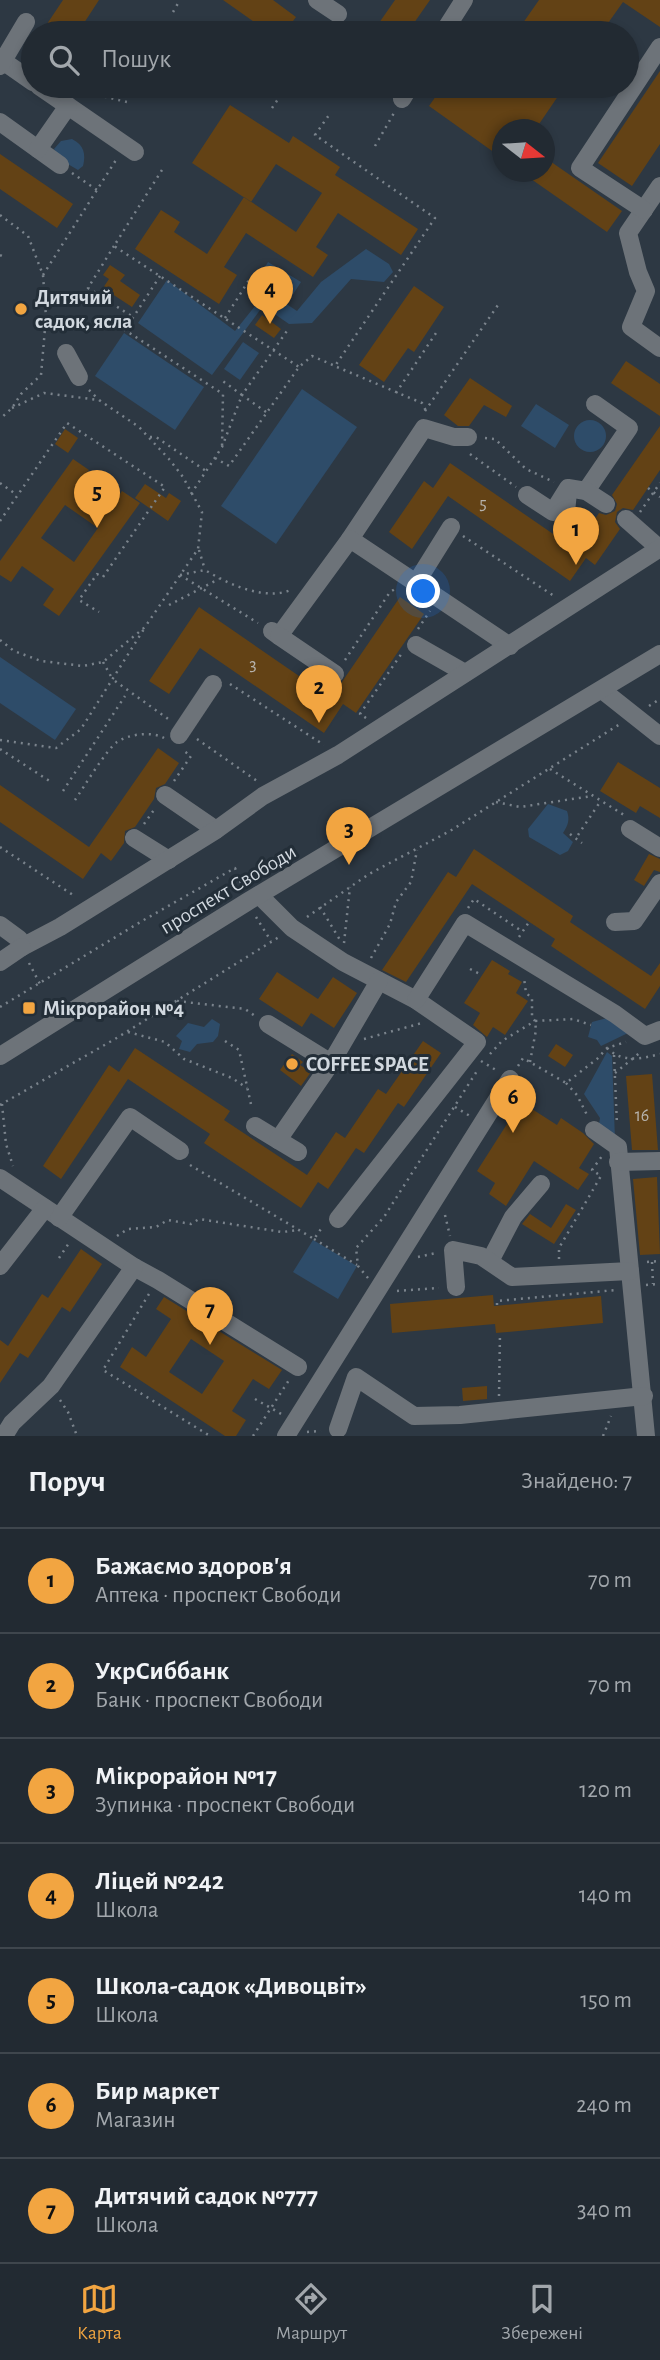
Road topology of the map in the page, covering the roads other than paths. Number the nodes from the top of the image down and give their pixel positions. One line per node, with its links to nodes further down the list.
1 (317, 0): 3 (street)
2 (464, 0): 4 (street)
3 (338, 14)
4 (451, 21)
5 (21, 30): 7 (street)
6 (660, 47): 9 (street)
7 (1, 62): 8 (street)
8 (21, 74)
9 (639, 79)
10 (56, 98): 12 (street)
11 (626, 98): 18 (street)
12 (71, 108): 14 (street); 15 (street)
13 (0, 122): 15 (street)
14 (130, 148)
15 (38, 149): 16 (street)
16 (60, 165)
17 (660, 186): 18 (street)
18 (644, 209): 19 (street)
19 (660, 348)
20 (66, 353): 21 (street)
21 (79, 377)
22 (595, 404): 24 (street)
23 (461, 437): 30 (street)
24 (577, 489): 25 (street); 26 (street); 28 (street)
25 (527, 495)
26 (606, 504)
27 (626, 519): 31 (street)
28 (572, 525)
29 (451, 527): 32 (street)
30 (350, 539): 32 (street); 37 (street)
31 (660, 548): 33 (street)
32 (409, 587): 33 (street)
33 (510, 646): 36 (street)
34 (409, 649): 36 (street)
35 (660, 654): 39 (street, проспект Свободи)
36 (465, 673): 44 (street)
37 (335, 674)
38 (219, 682): 41 (street)
39 (602, 690): 40 (street); 49 (street, проспект Свободи)
40 (660, 736)
41 (177, 742)
42 (164, 795): 44 (street)
43 (630, 829): 46 (street)
44 (215, 830): 47 (street)
45 (134, 838): 47 (street)
46 (660, 848)
47 (169, 860): 52 (street)
48 (660, 883): 50 (street)
49 (259, 895): 54 (street); 58 (street, проспект Свободи)
50 (615, 922)
51 (0, 925): 52 (street)
52 (22, 947): 53 (street)
53 (0, 962)
54 (371, 977): 55 (street); 59 (street)
55 (415, 999): 57 (street); 71 (street)
56 (264, 1022): 59 (street)
57 (658, 1031)
58 (0, 1056)
59 (331, 1063): 63 (street)
60 (510, 1079): 80 (street)
61 (255, 1126): 63 (street)
62 (594, 1130): 64 (street)
63 (278, 1140): 66 (street)
64 (616, 1150): 67 (street); 75 (street)
65 (180, 1151): 70 (street)
66 (298, 1153)
67 (660, 1161)
68 (0, 1178): 70 (street)
69 (541, 1184): 72 (street)
70 (52, 1213): 73 (street); 74 (street)
71 (338, 1219)
72 (491, 1261): 75 (street); 76 (street)
73 (0, 1266)
74 (134, 1267): 77 (street); 81 (street)
75 (630, 1271): 78 (street)
76 (456, 1287)
77 (298, 1367)
78 (644, 1396): 79 (street); 82 (street)
79 (338, 1429)
80 (289, 1431)
81 (4, 1436)
82 (646, 1436)

